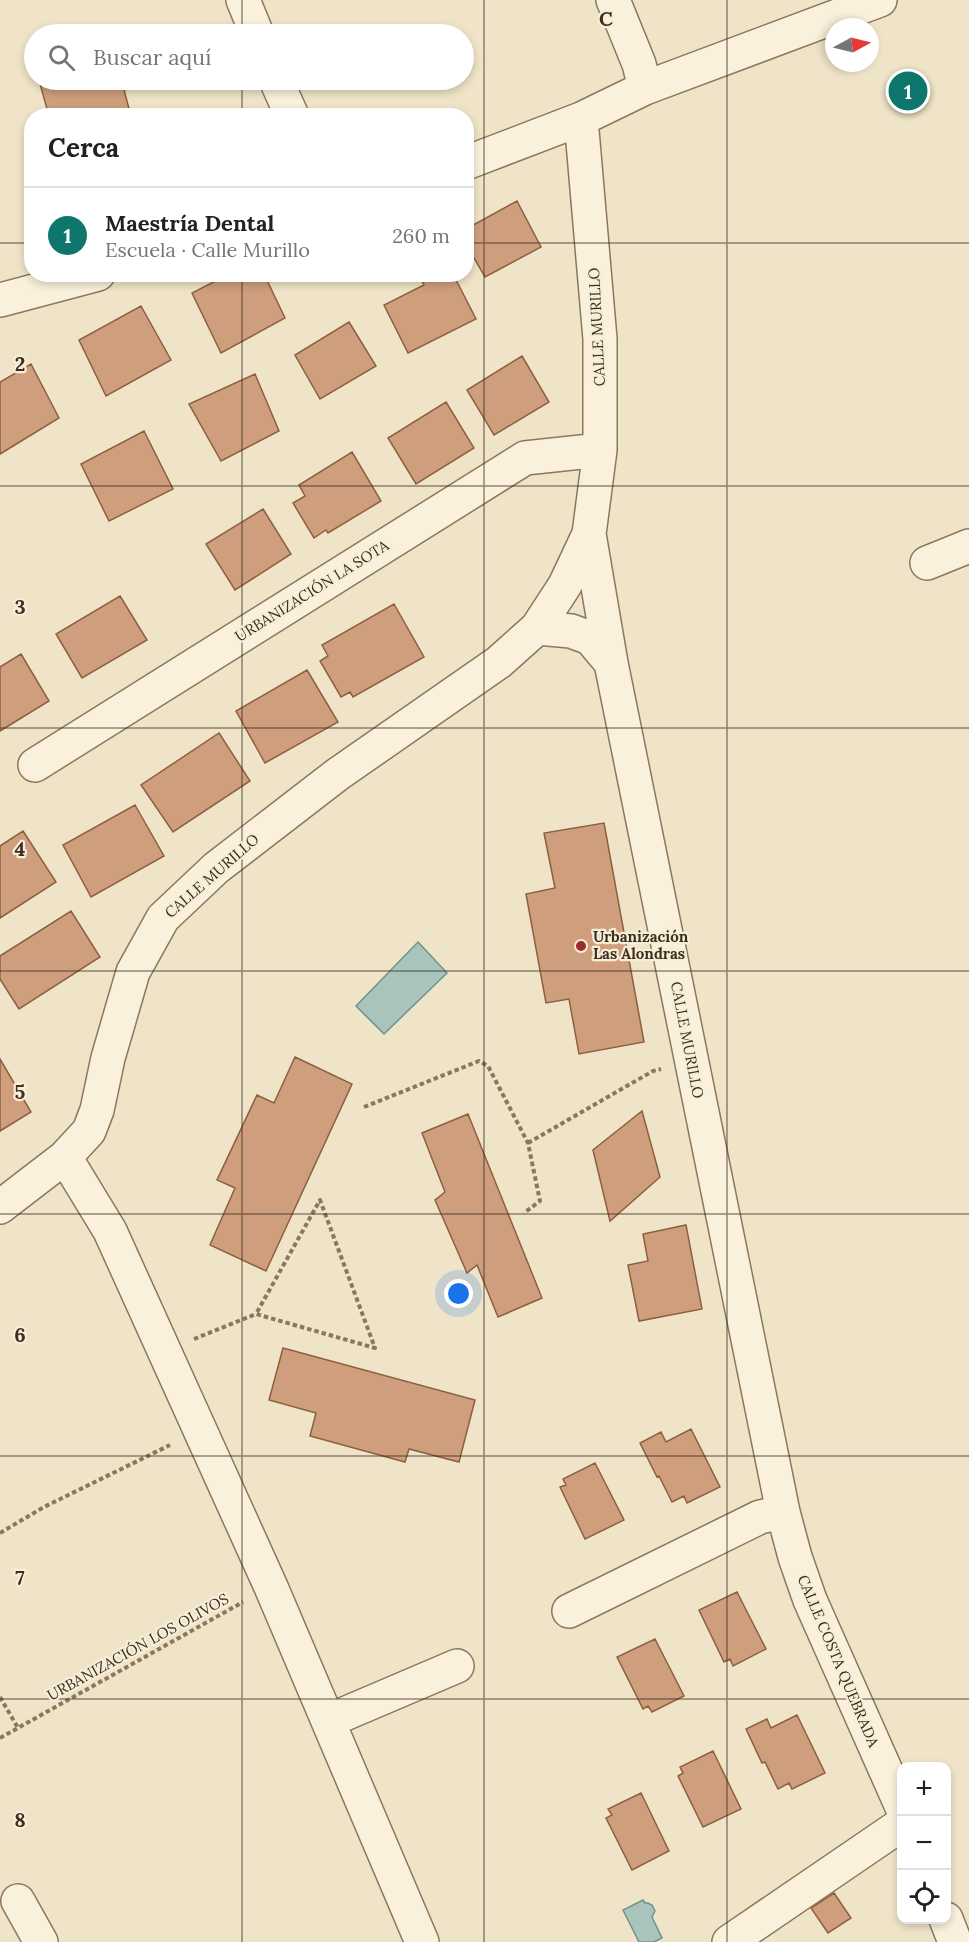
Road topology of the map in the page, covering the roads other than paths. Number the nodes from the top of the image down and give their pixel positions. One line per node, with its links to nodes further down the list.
1 (243, 0): 4 (street)
2 (613, 0): 5 (street)
3 (880, 0): 5 (street)
4 (253, 24)
5 (645, 88): 8 (street)
6 (280, 90): 7 (street)
7 (288, 108)
8 (581, 119): 9 (street); 12 (street, CALLE MURILLO)
9 (474, 160)
10 (68, 282): 11 (street)
11 (0, 300)
12 (600, 450): 13 (street, CALLE MURILLO); 18 (street, URBANIZACIÓN LA SOTA)
13 (589, 534): 16 (street, CALLE MURILLO); 17 (street, CALLE MURILLO)
14 (969, 546): 15 (street)
15 (927, 563)
16 (537, 628): 17 (street, CALLE MURILLO); 19 (street, CALLE MURILLO)
17 (611, 663): 21 (street, CALLE MURILLO)
18 (35, 765)
19 (65, 1157): 20 (street, CALLE MURILLO); 25 (street)
20 (0, 1207)
21 (749, 1347): 22 (street, CALLE COSTA QUEBRADA)
22 (783, 1512): 23 (street); 26 (street, CALLE COSTA QUEBRADA)
23 (569, 1611)
24 (457, 1666): 25 (street)
25 (328, 1721): 31 (street)
26 (897, 1797)
27 (897, 1827): 32 (street)
28 (18, 1901): 30 (street)
29 (948, 1924): 33 (street)
30 (40, 1942)
31 (422, 1942)
32 (729, 1942)
33 (956, 1942)

